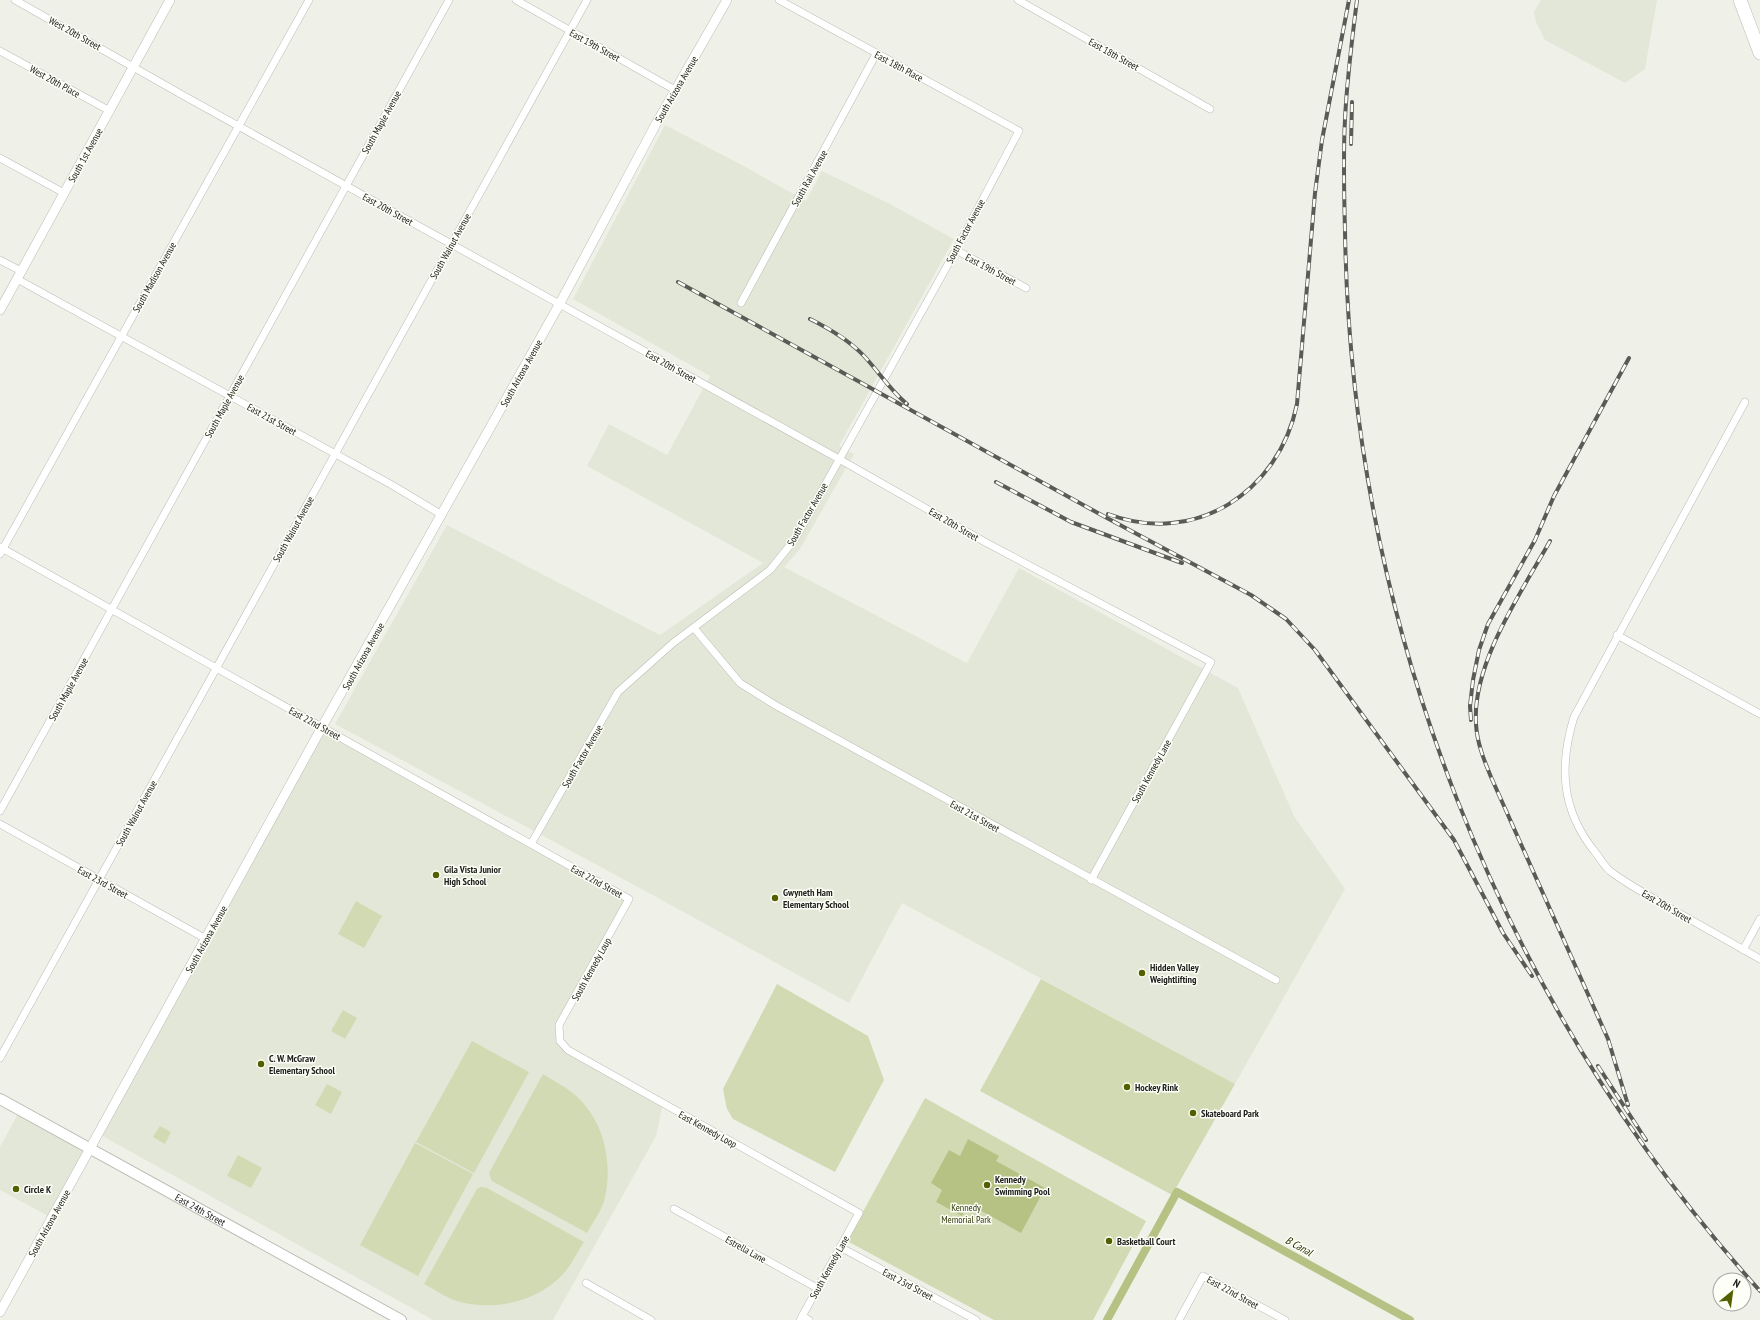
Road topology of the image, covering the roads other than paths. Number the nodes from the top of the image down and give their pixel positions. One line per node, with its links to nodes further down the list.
1 (16, 0): 12 (street, West 20th Street)
2 (32, 0): 12 (street)
3 (170, 0): 17 (street, South 1st Avenue)
4 (309, 0): 21 (street, South Madison Avenue)
5 (449, 0): 24 (street, South Maple Avenue)
6 (516, 0): 13 (street, East 19th Street)
7 (587, 0): 13 (street, South Walnut Avenue)
8 (727, 0): 18 (street, South Arizona Avenue)
9 (779, 0): 16 (street, East 18th Place)
10 (1018, 0): 19 (street, East 18th Street)
11 (1740, 0): 15 (highway)
12 (28, 7): 17 (street, West 20th Street)
13 (570, 31): 18 (street, East 19th Street); 26 (street, South Walnut Avenue)
14 (0, 51): 20 (street, West 20th Place)
15 (1760, 53)
16 (876, 54): 22 (street, East 18th Place); 31 (street, South Rail Avenue)
17 (134, 67): 20 (street, South 1st Avenue); 21 (street, East 20th Street)
18 (675, 90): 32 (street, South Arizona Avenue)
19 (1210, 109)
20 (110, 111): 25 (street, South 1st Avenue)
21 (239, 127): 24 (street, East 20th Street); 34 (street, South Madison Avenue)
22 (1019, 131): 27 (street, South Factor Avenue)
23 (0, 158): 25 (street)
24 (346, 186): 26 (street, East 20th Street); 35 (street, South Maple Avenue)
25 (64, 193): 29 (street, South 1st Avenue)
26 (451, 244): 32 (street, East 20th Street); 37 (street, South Walnut Avenue)
27 (956, 250): 30 (street, East 19th Street); 38 (street, South Factor Avenue)
28 (0, 260): 29 (street, East 21st Street)
29 (19, 275): 33 (street, South 1st Avenue); 34 (street, East 21st Street)
30 (1026, 288)
31 (741, 303)
32 (559, 305): 38 (street, East 20th Street); 39 (street, South Arizona Avenue)
33 (0, 310)
34 (121, 336): 35 (street, East 21st Street); 40 (street, South Madison Avenue)
35 (230, 396): 37 (street, East 21st Street); 41 (street, South Maple Avenue)
36 (1745, 402): 43 (street, East 20th Street)
37 (335, 454): 39 (street, East 21st Street); 45 (street, South Walnut Avenue)
38 (839, 459): 42 (street, South Factor Avenue); 44 (street, East 20th Street)
39 (442, 515): 47 (street, South Arizona Avenue)
40 (1, 550): 41 (street, East 22nd Street)
41 (112, 610): 45 (street, East 22nd Street); 48 (street, South Maple Avenue)
42 (694, 628): 50 (street, South Factor Avenue); 52 (street, East 21st Street)
43 (1617, 635): 46 (street); 56 (street, East 20th Street)
44 (1211, 662): 52 (street, South Kennedy Lane)
45 (217, 668): 47 (street, East 22nd Street); 51 (street, South Walnut Avenue)
46 (1760, 714)
47 (322, 727): 50 (street, East 22nd Street); 55 (street, South Arizona Avenue)
48 (0, 811)
49 (0, 824): 51 (street, East 23rd Street)
50 (531, 844): 53 (street, East 22nd Street)
51 (99, 880): 55 (street, East 23rd Street); 60 (street, South Walnut Avenue)
52 (1092, 880): 58 (street, East 21st Street)
53 (629, 899): 59 (street, South Kennedy Loup)
54 (1760, 919): 56 (street)
55 (206, 939): 62 (street, South Arizona Avenue)
56 (1743, 950): 57 (street, East 20th Street)
57 (1760, 959)
58 (1276, 980)
59 (560, 1040): 64 (street, East Kennedy Loop)
60 (0, 1058)
61 (0, 1099): 62 (main road, East 24th Street)
62 (91, 1149): 68 (street, South Arizona Avenue); 70 (main road, East 24th Street)
63 (674, 1209): 67 (street, Estrella Lane)
64 (859, 1213): 65 (street, South Kennedy Lane)
65 (840, 1247): 67 (street, South Kennedy Lane); 73 (street, East 23rd Street)
66 (586, 1283): 71 (street)
67 (817, 1288): 69 (street, South Kennedy Lane)
68 (0, 1312)
69 (801, 1318): 72 (street)
70 (401, 1320)
71 (651, 1320)
72 (809, 1320)
73 (976, 1320)
74 (1179, 1320): 75 (street, East 22nd Street)
75 (1285, 1320)

